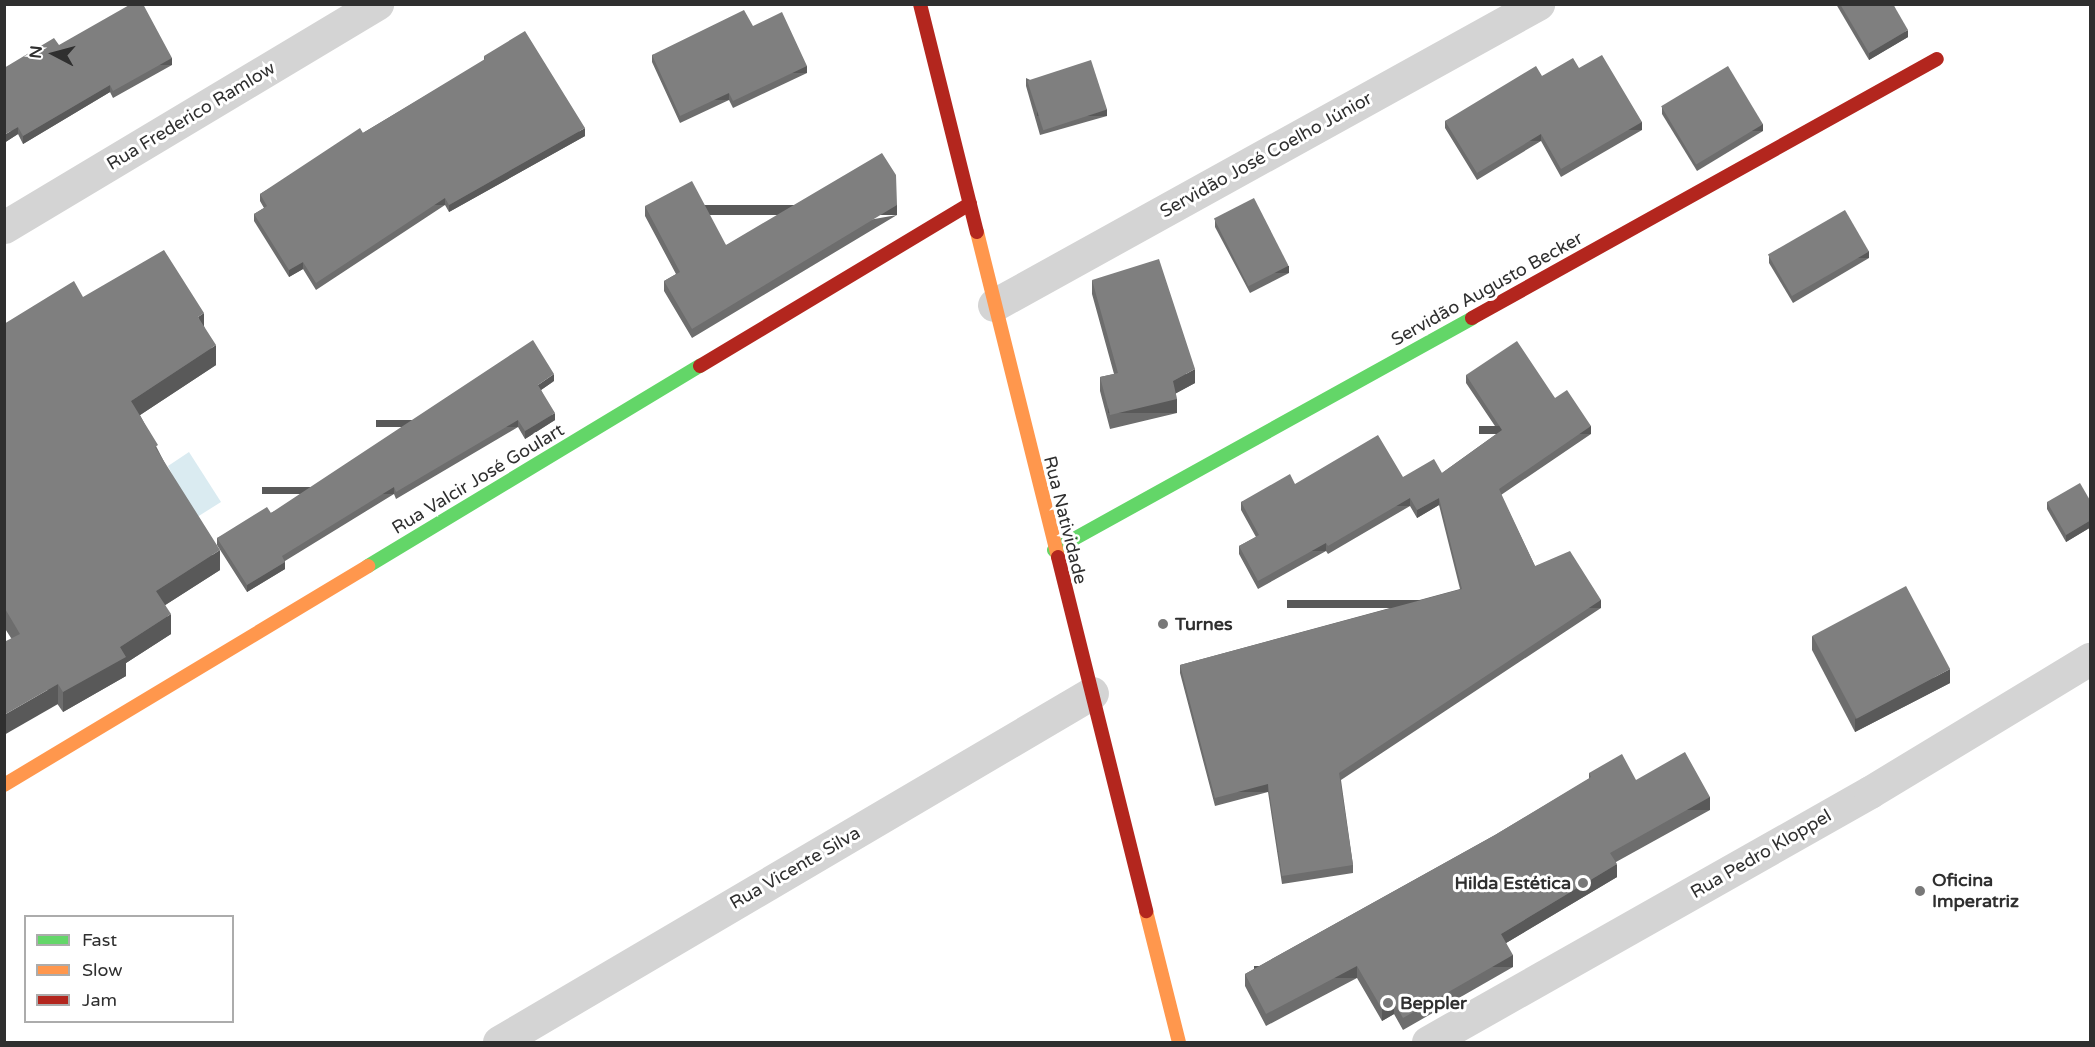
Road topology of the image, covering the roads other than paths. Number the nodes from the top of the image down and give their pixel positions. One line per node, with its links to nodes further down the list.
1 (377, 4): 6 (street, Rua Frederico Ramlow)
2 (920, 4): 5 (street, Rua Natividade)
3 (1538, 4): 7 (street, Servidão José Coelho Júnior)
4 (1937, 59): 8 (street, Servidão Augusto Becker)
5 (970, 204): 7 (street, Rua Natividade); 11 (street, Rua Valcir José Goulart)
6 (4, 227)
7 (994, 305): 8 (street, Rua Natividade)
8 (1054, 550): 10 (street, Rua Natividade)
9 (2091, 659): 14 (street, Rua Pedro Kloppel)
10 (1092, 693): 12 (street, Rua Vicente Silva); 13 (street, Rua Natividade)
11 (4, 785)
12 (498, 1042)
13 (1179, 1042)
14 (1428, 1042)

